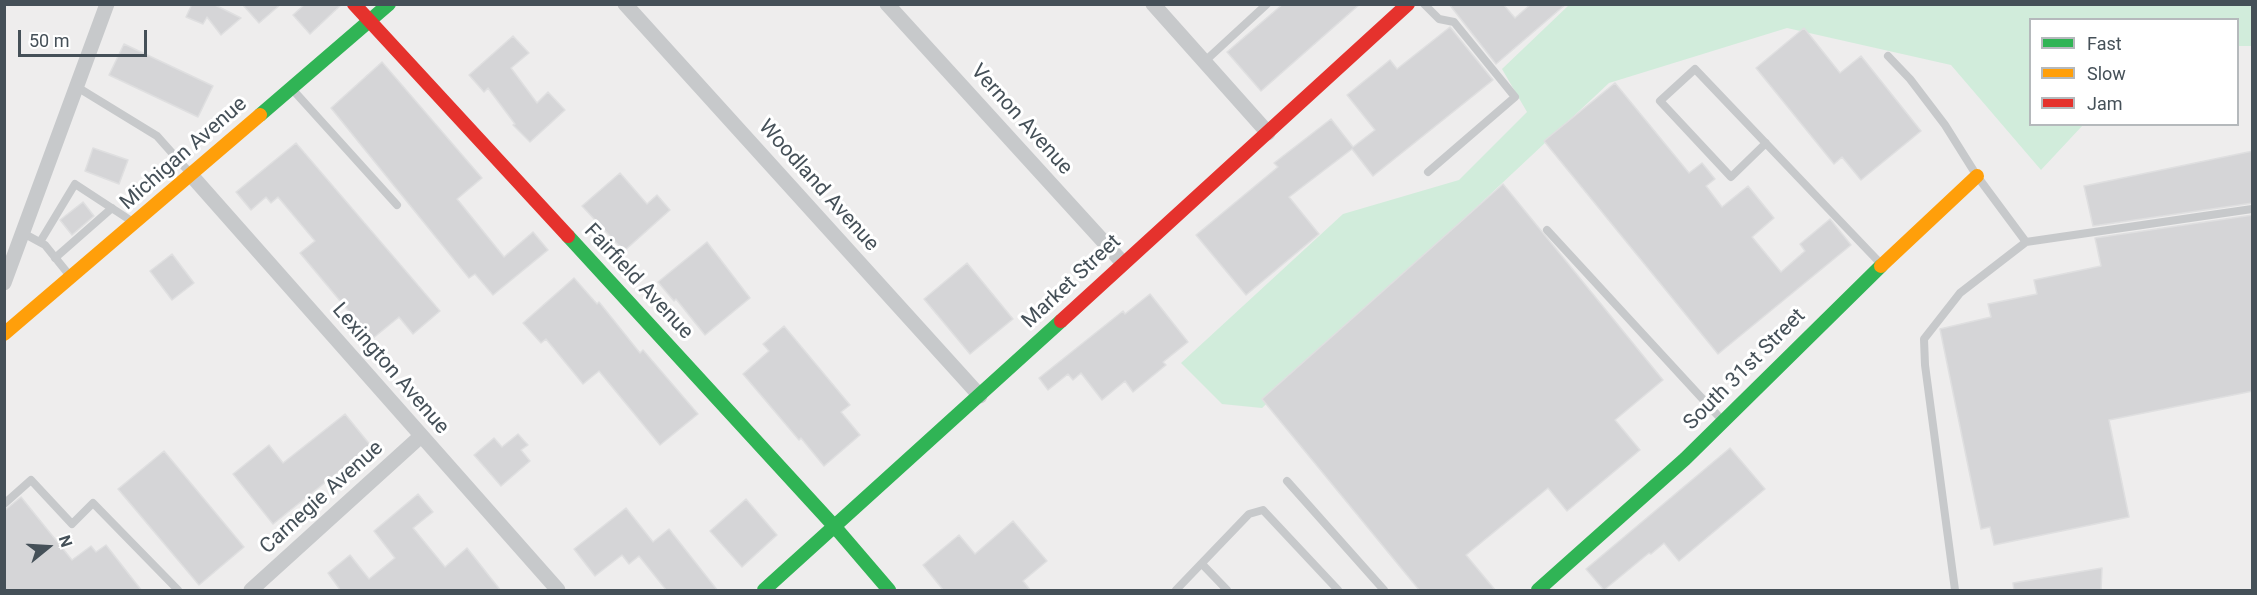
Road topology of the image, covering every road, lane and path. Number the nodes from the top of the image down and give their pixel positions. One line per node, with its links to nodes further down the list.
1 (107, 4): 13 (street)
2 (354, 4): 10 (street, Fairfield Avenue)
3 (389, 4): 10 (street, Michigan Avenue)
4 (625, 4): 34 (street, Woodland Avenue)
5 (887, 4): 29 (street, Vernon Avenue)
6 (1153, 4): 12 (street)
7 (1267, 4): 12 (lane)
8 (1408, 4): 15 (street, Market Street)
9 (1424, 4): 17 (lane)
10 (370, 22): 14 (street, Michigan Avenue); 39 (street, Fairfield Avenue)
11 (1888, 56): 19 (lane)
12 (1204, 62): 15 (street)
13 (77, 87): 18 (lane); 25 (street)
14 (292, 88): 18 (street, Michigan Avenue); 20 (lane)
15 (1268, 133): 29 (street, Market Street)
16 (1766, 143): 16 (lane); 30 (lane)
17 (1428, 172)
18 (191, 175): 23 (street, Michigan Avenue); 36 (street, Lexington Avenue)
19 (1977, 176): 27 (lane); 30 (street, South 31st Street)
20 (397, 205)
21 (112, 208): 23 (lane); 26 (lane); 28 (lane)
22 (2253, 209): 27 (lane)
23 (135, 223): 32 (street, Michigan Avenue)
24 (1547, 230): 35 (lane)
25 (23, 233): 26 (lane); 31 (street)
26 (40, 242): 28 (lane)
27 (2026, 242): 51 (lane)
28 (55, 258): 32 (lane)
29 (1123, 263): 34 (street, Market Street)
30 (1882, 265): 35 (street, South 31st Street)
31 (6, 274)
32 (71, 277): 33 (street, Michigan Avenue)
33 (4, 334)
34 (980, 396): 39 (street, Market Street)
35 (1723, 421): 50 (street, South 31st Street)
36 (421, 436): 42 (street, Carnegie Avenue); 43 (street, Lexington Avenue)
37 (1287, 481): 49 (lane)
38 (4, 504): 41 (lane)
39 (835, 527): 44 (street, Market Street); 45 (street, Fairfield Avenue)
40 (1202, 564): 46 (lane); 47 (lane); 48 (lane)
41 (178, 591)
42 (251, 591)
43 (558, 591)
44 (764, 591)
45 (889, 591)
46 (1176, 591)
47 (1227, 591)
48 (1338, 591)
49 (1384, 591)
50 (1538, 591)
51 (1955, 591)

